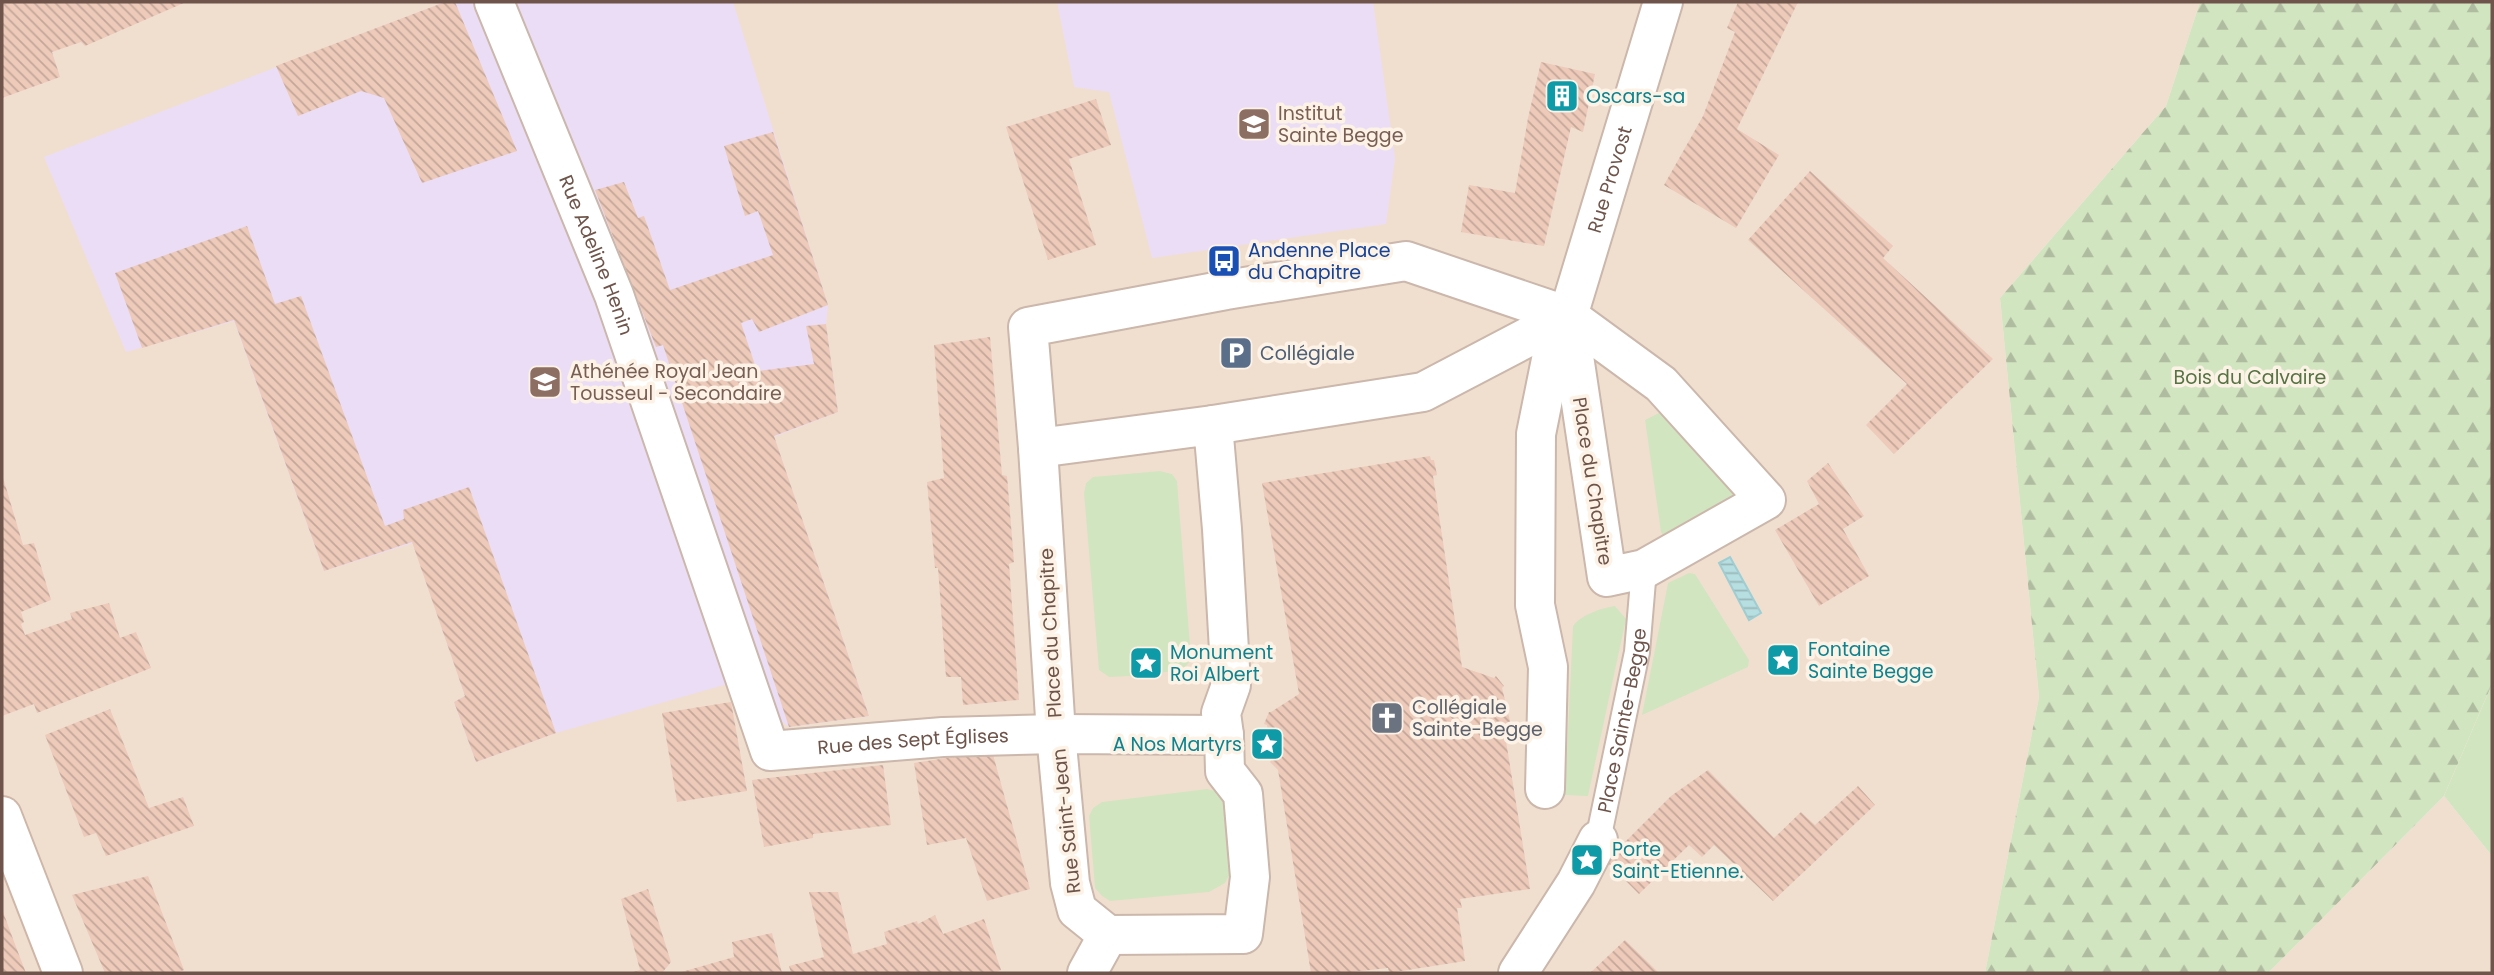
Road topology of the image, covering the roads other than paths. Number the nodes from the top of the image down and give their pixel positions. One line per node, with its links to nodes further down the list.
1 (494, 2): 9 (street, Rue Adeline Henin)
2 (1663, 2): 3 (street, Rue Provost)
3 (1567, 316): 4 (street); 5 (street, Place du Chapitre); 6 (street, Place du Chapitre); 6 (street, Place du Chapitre); 10 (street, Place du Chapitre)
4 (1213, 425): 5 (street); 8 (street)
5 (1038, 448): 7 (street, Place du Chapitre)
6 (1644, 569): 12 (lane, Place Sainte-Begge)
7 (1056, 734): 8 (street, Place du Chapitre); 9 (street, Rue des Sept Églises); 13 (street, Rue Saint-Jean)
8 (1224, 734): 13 (street)
9 (770, 751)
10 (1545, 789)
11 (2, 816): 14 (street)
12 (1598, 840): 16 (street, Place Sainte-Begge)
13 (1108, 935): 15 (street)
14 (62, 973)
15 (1087, 973)
16 (1518, 973)

